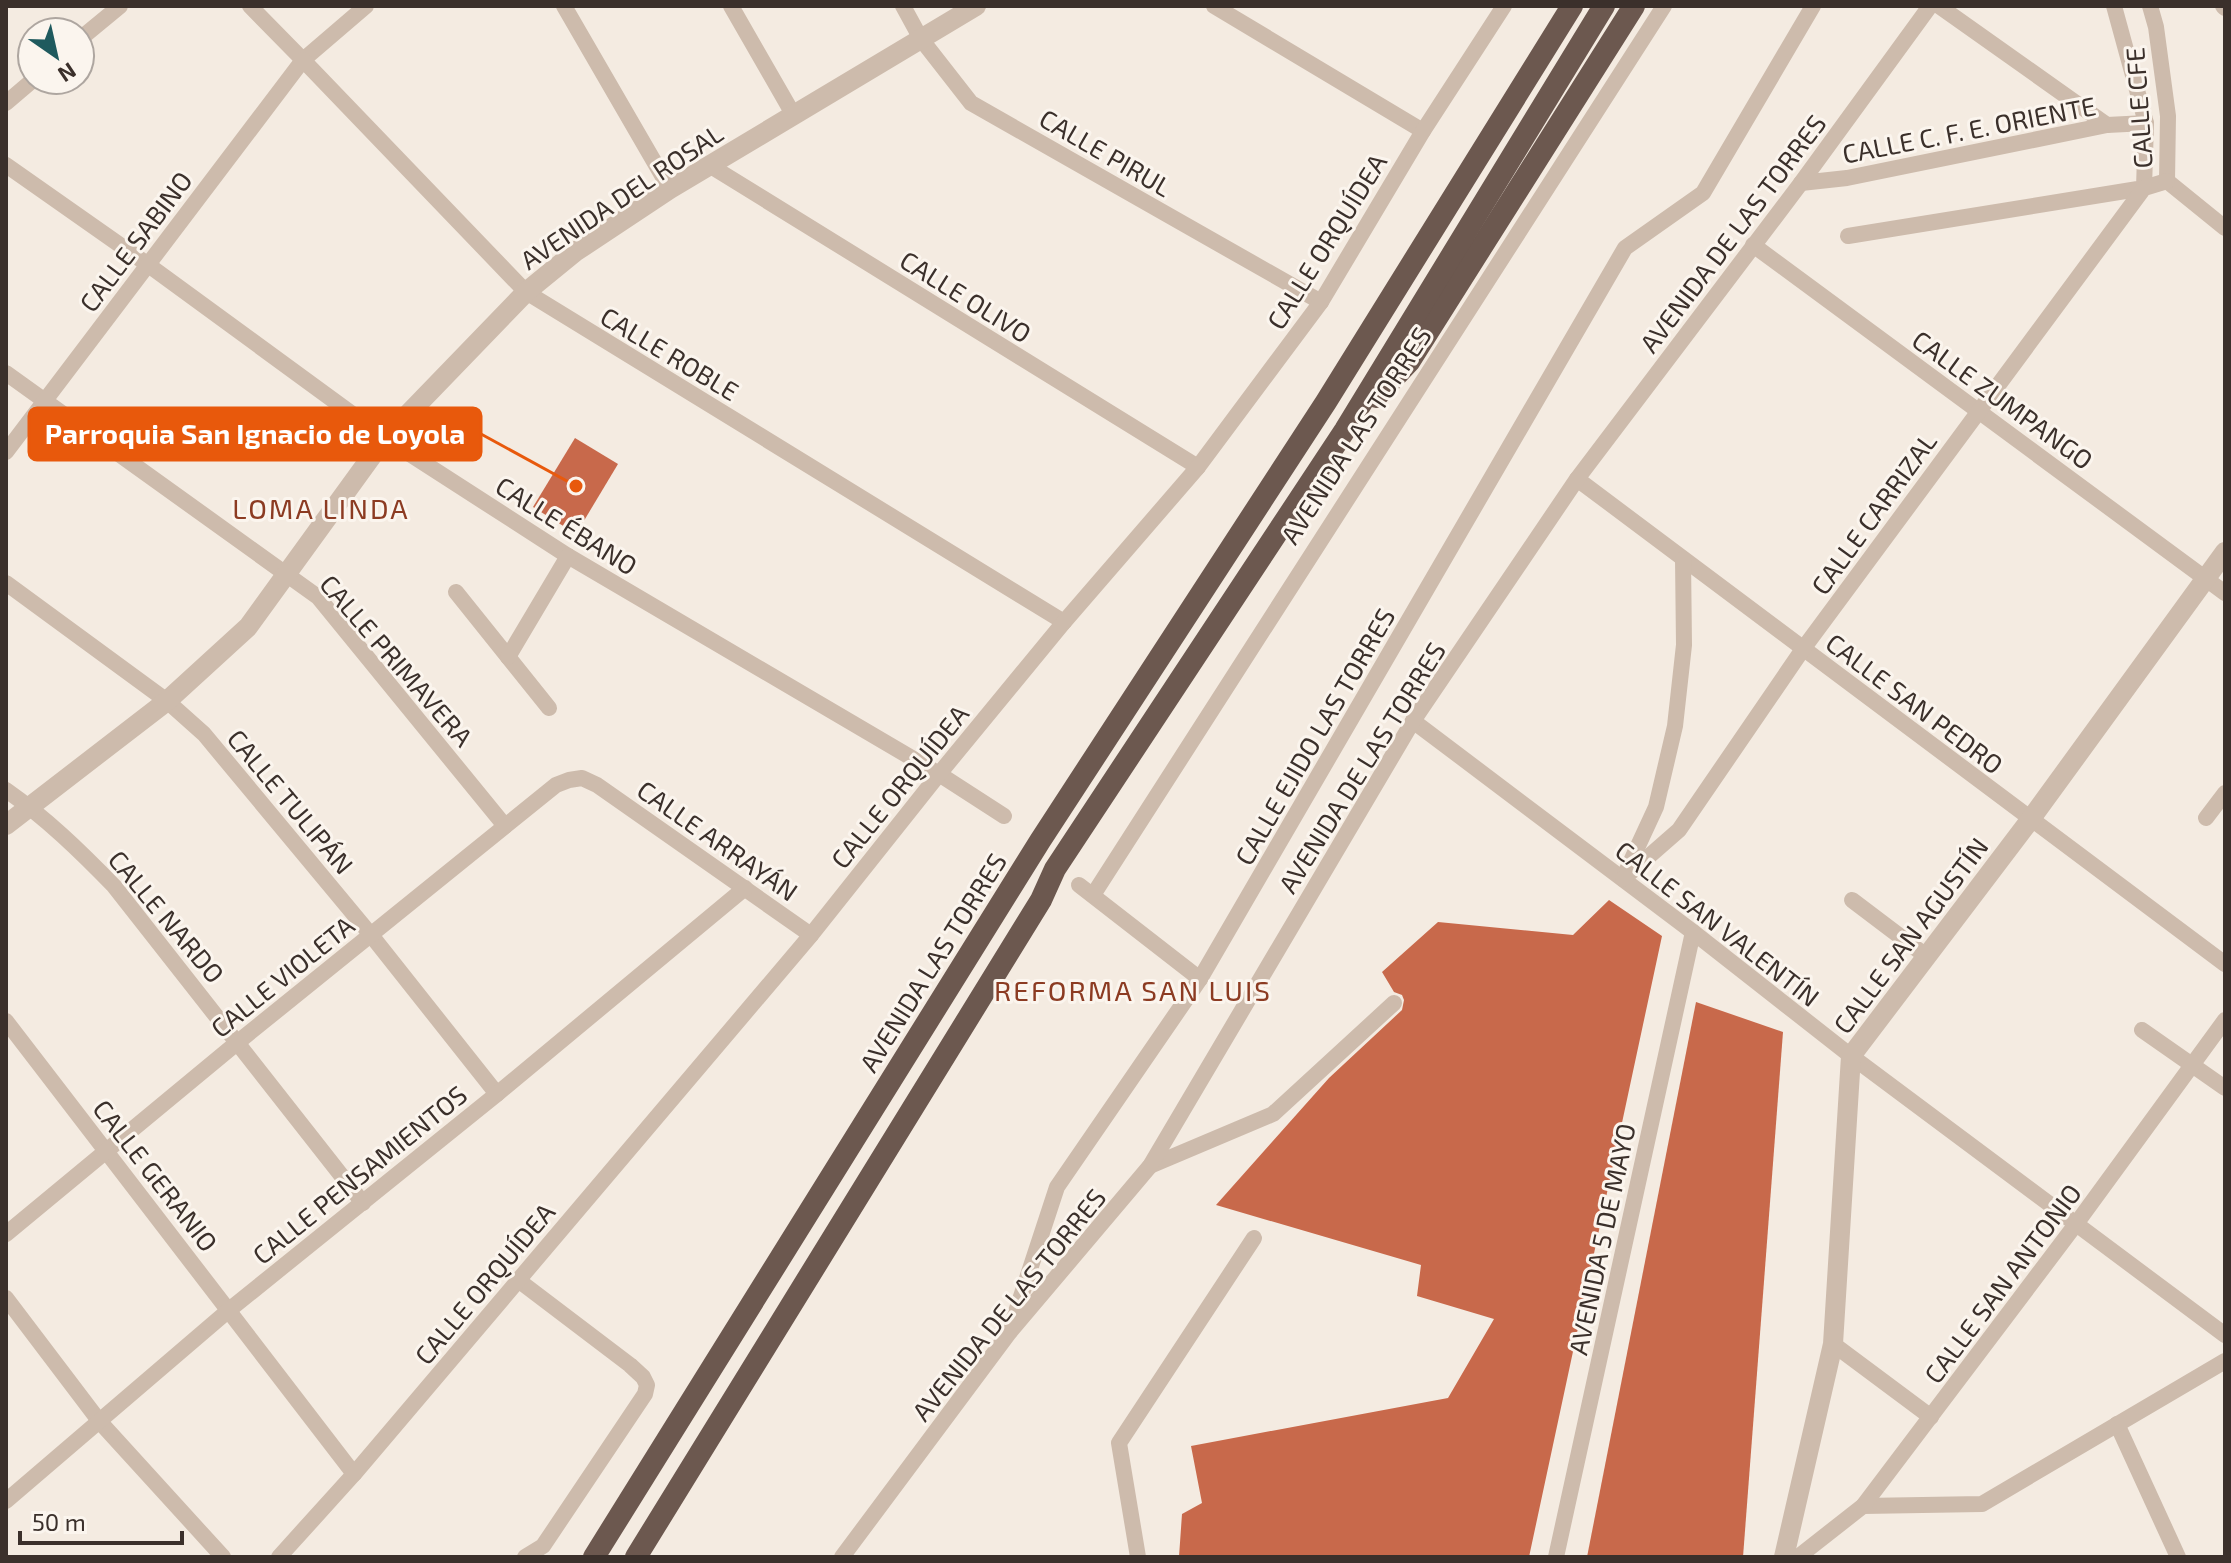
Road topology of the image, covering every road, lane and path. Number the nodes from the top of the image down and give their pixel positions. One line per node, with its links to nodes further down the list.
1 (120, 6): 20 (street)
2 (250, 6): 22 (street, CALLE ROBLE)
3 (366, 6): 22 (street, CALLE SABINO)
4 (564, 6): 32 (street)
5 (731, 6): 23 (street)
6 (903, 6): 21 (street, CALLE PIRUL)
7 (976, 6): 21 (street, AVENIDA DEL ROSAL)
8 (1214, 6): 26 (street)
9 (1504, 6): 26 (street, CALLE ORQUÍDEA)
10 (1557, 6): 41 (highway)
11 (1572, 6): 41 (highway)
12 (1604, 6): 43 (highway)
13 (1634, 6): 43 (highway)
14 (1664, 6): 80 (street, AVENIDA LAS TORRES)
15 (1813, 6): 80 (street, CALLE EJIDO LAS TORRES)
16 (1930, 6): 30 (street, AVENIDA DE LAS TORRES)
17 (1939, 6): 25 (street, CALLE CFE)
18 (2114, 6): 24 (street, CALLE CFE)
19 (2150, 6): 29 (street, CALLE CFE)
20 (96, 26)
21 (921, 39): 23 (street, AVENIDA DEL ROSAL); 38 (street, CALLE PIRUL)
22 (303, 60): 36 (street, CALLE SABINO); 37 (street, CALLE ROBLE)
23 (793, 114): 28 (street, AVENIDA DEL ROSAL)
24 (2146, 123): 25 (street, CALLE C. F. E. ORIENTE); 31 (street, CALLE CFE)
25 (2107, 125): 30 (street, CALLE C. F. E. ORIENTE)
26 (1423, 131): 38 (street, CALLE ORQUÍDEA)
27 (6, 165): 36 (street, CALLE ÉBANO)
28 (709, 165): 32 (street, AVENIDA DEL ROSAL); 46 (street, CALLE OLIVO)
29 (2167, 181): 31 (street); 33 (street, CALLE CFE)
30 (1801, 183): 35 (street, AVENIDA DE LAS TORRES)
31 (2144, 188): 34 (street); 42 (street, CALLE CARRIZAL)
32 (670, 189): 37 (street, AVENIDA DEL ROSAL)
33 (2225, 228)
34 (1848, 236)
35 (1753, 245): 42 (street, CALLE ZUMPANGO); 47 (street, AVENIDA DE LAS TORRES)
36 (147, 264): 40 (street, CALLE SABINO); 44 (street, CALLE ÉBANO)
37 (526, 292): 44 (street, AVENIDA DEL ROSAL); 56 (street, CALLE ROBLE)
38 (1321, 302): 46 (street, CALLE ORQUÍDEA)
39 (6, 373): 40 (street, CALLE PRIMAVERA)
40 (44, 399): 45 (street, CALLE SABINO); 51 (street, CALLE PRIMAVERA)
41 (1326, 402): 112 (highway, AVENIDA LAS TORRES)
42 (1978, 411): 52 (street, CALLE ZUMPANGO); 57 (street, CALLE CARRIZAL)
43 (1345, 430): 113 (highway, AVENIDA LAS TORRES)
44 (385, 438): 49 (street, CALLE ÉBANO); 51 (street, AVENIDA DEL ROSAL)
45 (6, 452)
46 (1198, 467): 56 (street, CALLE ORQUÍDEA)
47 (1577, 479): 50 (street, CALLE SAN PEDRO); 61 (street, AVENIDA DE LAS TORRES)
48 (2225, 552): 52 (street, CALLE SAN AGUSTÍN)
49 (568, 556): 58 (street); 62 (street, CALLE ÉBANO)
50 (1683, 559): 57 (street, CALLE SAN PEDRO); 72 (street)
51 (286, 573): 59 (street, AVENIDA DEL ROSAL); 71 (street, CALLE PRIMAVERA)
52 (2205, 578): 55 (street, CALLE ZUMPANGO); 69 (street, CALLE SAN AGUSTÍN)
53 (6, 583): 59 (street, CALLE TULIPÁN)
54 (456, 592): 58 (street)
55 (2225, 593)
56 (1064, 622): 62 (street, CALLE ORQUÍDEA)
57 (1803, 649): 69 (street, CALLE SAN PEDRO); 72 (street, CALLE CARRIZAL)
58 (508, 657): 60 (street)
59 (167, 701): 66 (street, AVENIDA DEL ROSAL); 76 (street, CALLE TULIPÁN)
60 (549, 708)
61 (1413, 721): 72 (street, CALLE SAN VALENTÍN); 91 (street, AVENIDA DE LAS TORRES)
62 (939, 774): 67 (street, CALLE ÉBANO); 77 (street, CALLE ORQUÍDEA)
63 (597, 785): 71 (street, CALLE VIOLETA); 73 (street, CALLE ARRAYÁN)
64 (6, 790): 66 (street, CALLE NARDO)
65 (2225, 793): 68 (street)
66 (29, 807): 70 (street, AVENIDA DEL ROSAL); 85 (street, CALLE NARDO)
67 (1004, 816)
68 (2206, 818)
69 (2030, 820): 78 (street, CALLE SAN AGUSTÍN); 79 (street, CALLE SAN PEDRO)
70 (6, 825)
71 (505, 826): 76 (street, CALLE VIOLETA)
72 (1623, 879): 75 (street, CALLE SAN VALENTÍN)
73 (745, 888): 77 (street, CALLE ARRAYÁN); 89 (street, CALLE PENSAMIENTOS)
74 (1852, 900): 78 (street)
75 (1693, 932): 86 (street, CALLE SAN VALENTÍN); 116 (street, AVENIDA 5 DE MAYO)
76 (371, 935): 85 (street, CALLE VIOLETA); 89 (street, CALLE TULIPÁN)
77 (811, 935): 96 (street, CALLE ORQUÍDEA)
78 (1926, 956): 86 (street, CALLE SAN AGUSTÍN)
79 (2225, 964)
80 (1200, 979): 99 (street, CALLE EJIDO LAS TORRES)
81 (1394, 1003): 91 (street)
82 (2225, 1020): 87 (street, CALLE SAN ANTONIO)
83 (6, 1021): 90 (street, CALLE GERANIO)
84 (2142, 1030): 87 (street)
85 (238, 1042): 90 (street, CALLE VIOLETA); 92 (street, CALLE NARDO)
86 (1851, 1056): 93 (street, CALLE SAN VALENTÍN); 101 (street, CALLE SAN AGUSTÍN)
87 (2194, 1065): 88 (street); 93 (street, CALLE SAN ANTONIO)
88 (2225, 1088)
89 (497, 1094): 92 (street, CALLE PENSAMIENTOS)
90 (108, 1151): 94 (street, CALLE VIOLETA); 98 (street, CALLE GERANIO)
91 (1150, 1166): 99 (street, AVENIDA DE LAS TORRES)
92 (363, 1203): 98 (street, CALLE PENSAMIENTOS)
93 (2076, 1224): 100 (street, CALLE SAN VALENTÍN); 103 (street, CALLE SAN ANTONIO)
94 (6, 1234)
95 (1254, 1238): 115 (street)
96 (518, 1280): 106 (street, CALLE ORQUÍDEA); 111 (street)
97 (6, 1298): 104 (street)
98 (229, 1310): 104 (street, CALLE PENSAMIENTOS); 106 (street, CALLE GERANIO)
99 (1009, 1333): 114 (street, AVENIDA DE LAS TORRES)
100 (2225, 1335)
101 (1833, 1344): 103 (street); 117 (street, CALLE SAN AGUSTÍN)
102 (2225, 1361): 105 (street)
103 (1931, 1417): 108 (street, CALLE SAN ANTONIO)
104 (100, 1422): 107 (street, CALLE PENSAMIENTOS); 109 (street)
105 (2117, 1424): 108 (street); 119 (street)
106 (354, 1474): 110 (street, CALLE ORQUÍDEA)
107 (6, 1501)
108 (1863, 1506): 118 (street, CALLE SAN ANTONIO)
109 (223, 1557)
110 (279, 1557)
111 (525, 1557)
112 (594, 1557)
113 (636, 1557)
114 (842, 1557)
115 (1138, 1557)
116 (1556, 1557)
117 (1784, 1557)
118 (1798, 1557)
119 (2178, 1557)

